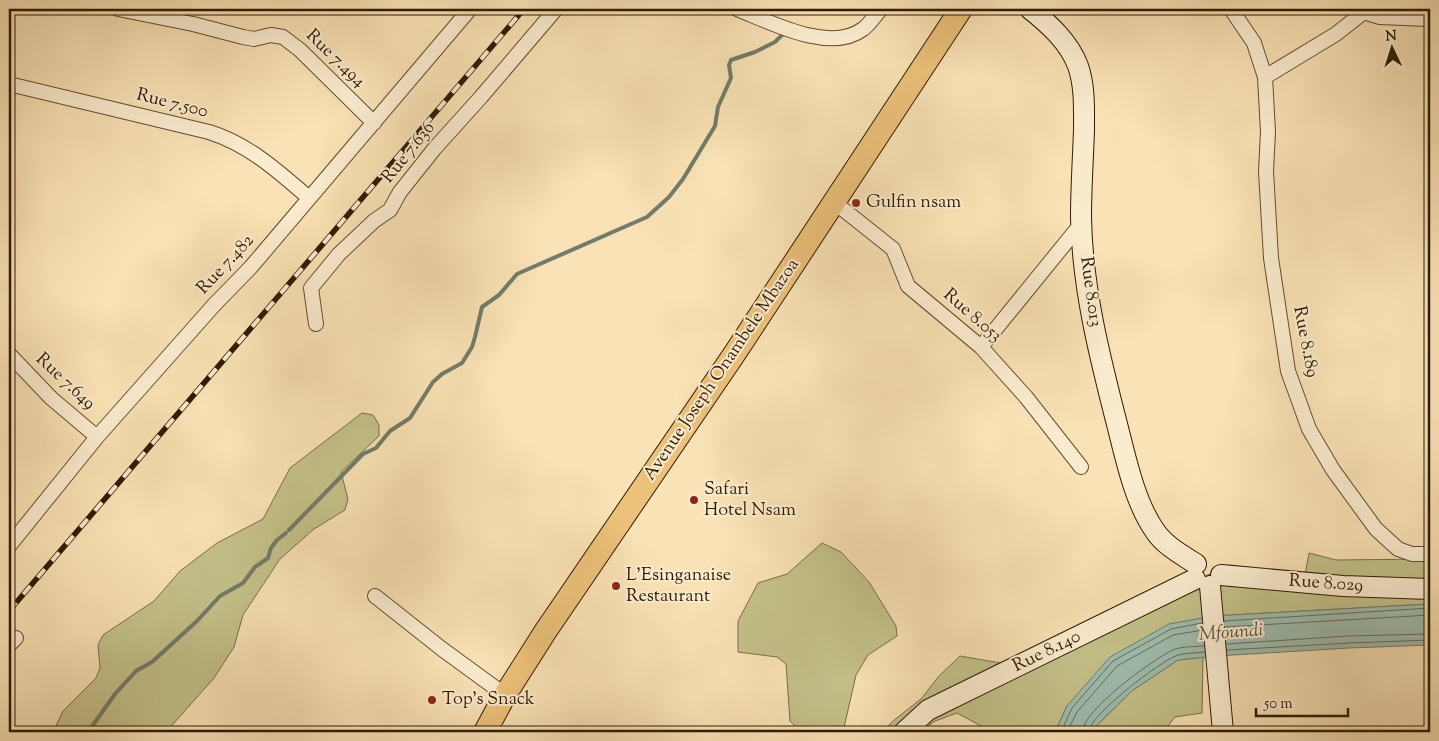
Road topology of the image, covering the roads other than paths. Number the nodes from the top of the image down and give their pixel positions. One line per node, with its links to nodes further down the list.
1 (118, 9): 13 (street, Rue 7.494)
2 (470, 9): 13 (street, Rue 7.482)
3 (556, 9): 17 (street, Rue 7.636)
4 (738, 9): 5 (street)
5 (881, 9)
6 (962, 9): 15 (main road, Avenue Joseph Onambele Mbazoa)
7 (1030, 9): 16 (main road, Rue 8.013)
8 (1231, 9): 11 (street, Rue 8.189)
9 (1363, 10): 10 (street); 11 (street)
10 (1430, 21)
11 (1265, 77): 23 (street, Rue 8.189)
12 (9, 84): 14 (street, Rue 7.500)
13 (374, 123): 14 (street, Rue 7.482)
14 (310, 198): 20 (street, Rue 7.482)
15 (834, 202): 18 (street, Rue 8.053); 27 (main road, Avenue Joseph Onambele Mbazoa)
16 (1082, 224): 18 (street); 24 (main road, Rue 8.013)
17 (316, 324)
18 (982, 346): 21 (street, Rue 8.053)
19 (9, 354): 20 (street, Rue 7.649)
20 (96, 436): 22 (street, Rue 7.482)
21 (1081, 467)
22 (9, 546)
23 (1430, 554)
24 (1205, 576): 25 (main road, Rue 8.029); 29 (main road, Rue 8.140); 30 (main road)
25 (1430, 589)
26 (375, 596): 27 (street)
27 (506, 696): 28 (main road, Avenue Joseph Onambele Mbazoa)
28 (485, 732)
29 (904, 732)
30 (1223, 732)

